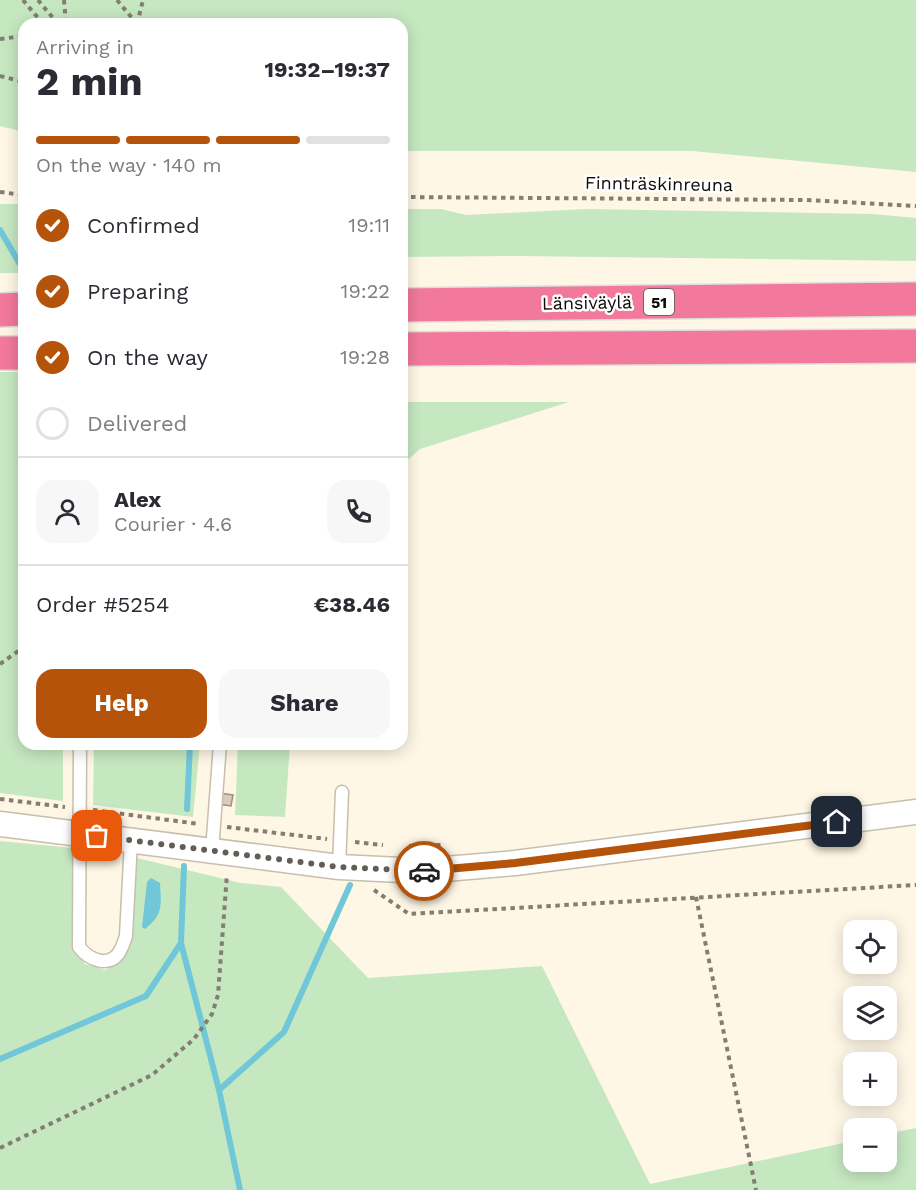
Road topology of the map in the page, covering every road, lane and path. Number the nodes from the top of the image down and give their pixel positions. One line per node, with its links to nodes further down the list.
1 (23, 0): 6 (path)
2 (38, 0): 7 (path)
3 (64, 0): 8 (path)
4 (117, 0): 9 (path)
5 (143, 0): 10 (path)
6 (38, 18)
7 (53, 18)
8 (66, 18)
9 (132, 18)
10 (138, 18)
11 (18, 37): 12 (path)
12 (0, 39)
13 (0, 76): 14 (path)
14 (18, 80)
15 (0, 192): 16 (path)
16 (18, 194)
17 (408, 197): 18 (path, Finnträskinreuna)
18 (916, 206)
19 (916, 299): 20 (highway, Länsiväylä / 51)
20 (408, 305)
21 (18, 309): 22 (highway)
22 (0, 310)
23 (916, 346): 24 (highway)
24 (408, 349)
25 (0, 353): 26 (highway)
26 (18, 353)
27 (18, 651): 28 (path)
28 (0, 664)
29 (80, 750): 33 (lane)
30 (219, 750): 36 (lane)
31 (342, 792): 39 (lane)
32 (0, 798): 33 (path)
33 (80, 809): 36 (path); 37 (lane)
34 (916, 812): 44 (street)
35 (0, 824): 37 (street)
36 (213, 825): 39 (path); 43 (lane)
37 (80, 834): 38 (street); 38 (lane)
38 (131, 840): 43 (street)
39 (340, 840): 40 (path); 44 (lane)
40 (387, 845)
41 (452, 845): 42 (path)
42 (399, 847)
43 (220, 852): 44 (street); 47 (path)
44 (339, 867): 46 (path)
45 (916, 885): 46 (path)
46 (696, 897): 48 (path)
47 (0, 1148)
48 (756, 1190)

